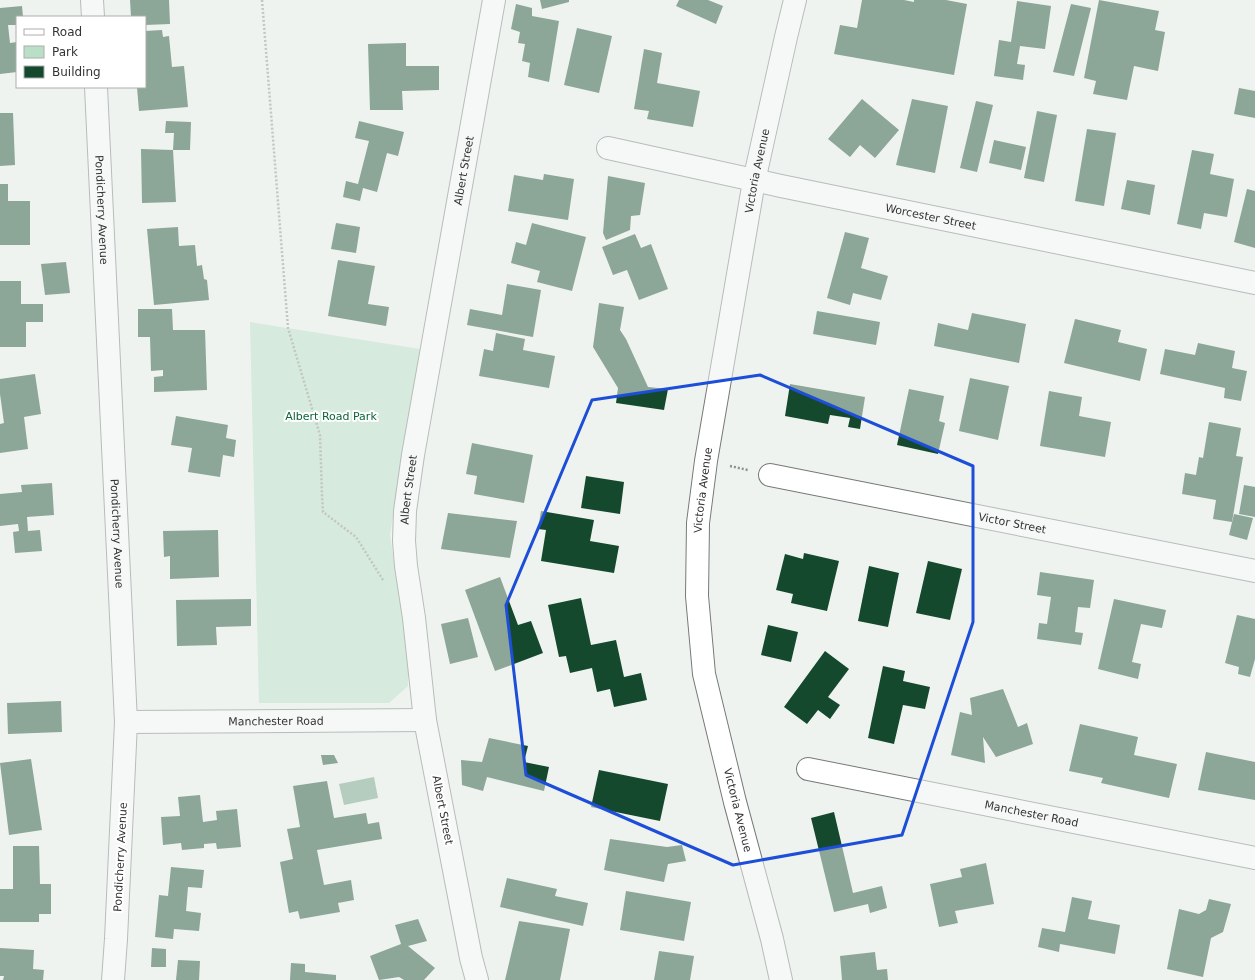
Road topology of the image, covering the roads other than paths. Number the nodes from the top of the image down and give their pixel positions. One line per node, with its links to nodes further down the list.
1 (92, 0): 4 (street)
2 (494, 0): 11 (street, Albert Street)
3 (795, 0): 7 (street, Victoria Avenue)
4 (93, 16)
5 (96, 88): 12 (street, Pondicherry Avenue)
6 (608, 148): 7 (street, Worcester Street)
7 (754, 181): 8 (street, Worcester Street); 17 (street, Victoria Avenue)
8 (1255, 283)
9 (770, 475): 10 (street, Victor Street)
10 (1255, 571)
11 (425, 720): 12 (street, Manchester Road); 16 (street, Albert Street)
12 (126, 722): 15 (street, Pondicherry Avenue)
13 (808, 769): 14 (street, Manchester Road)
14 (1255, 858)
15 (112, 980)
16 (477, 980)
17 (781, 980)

